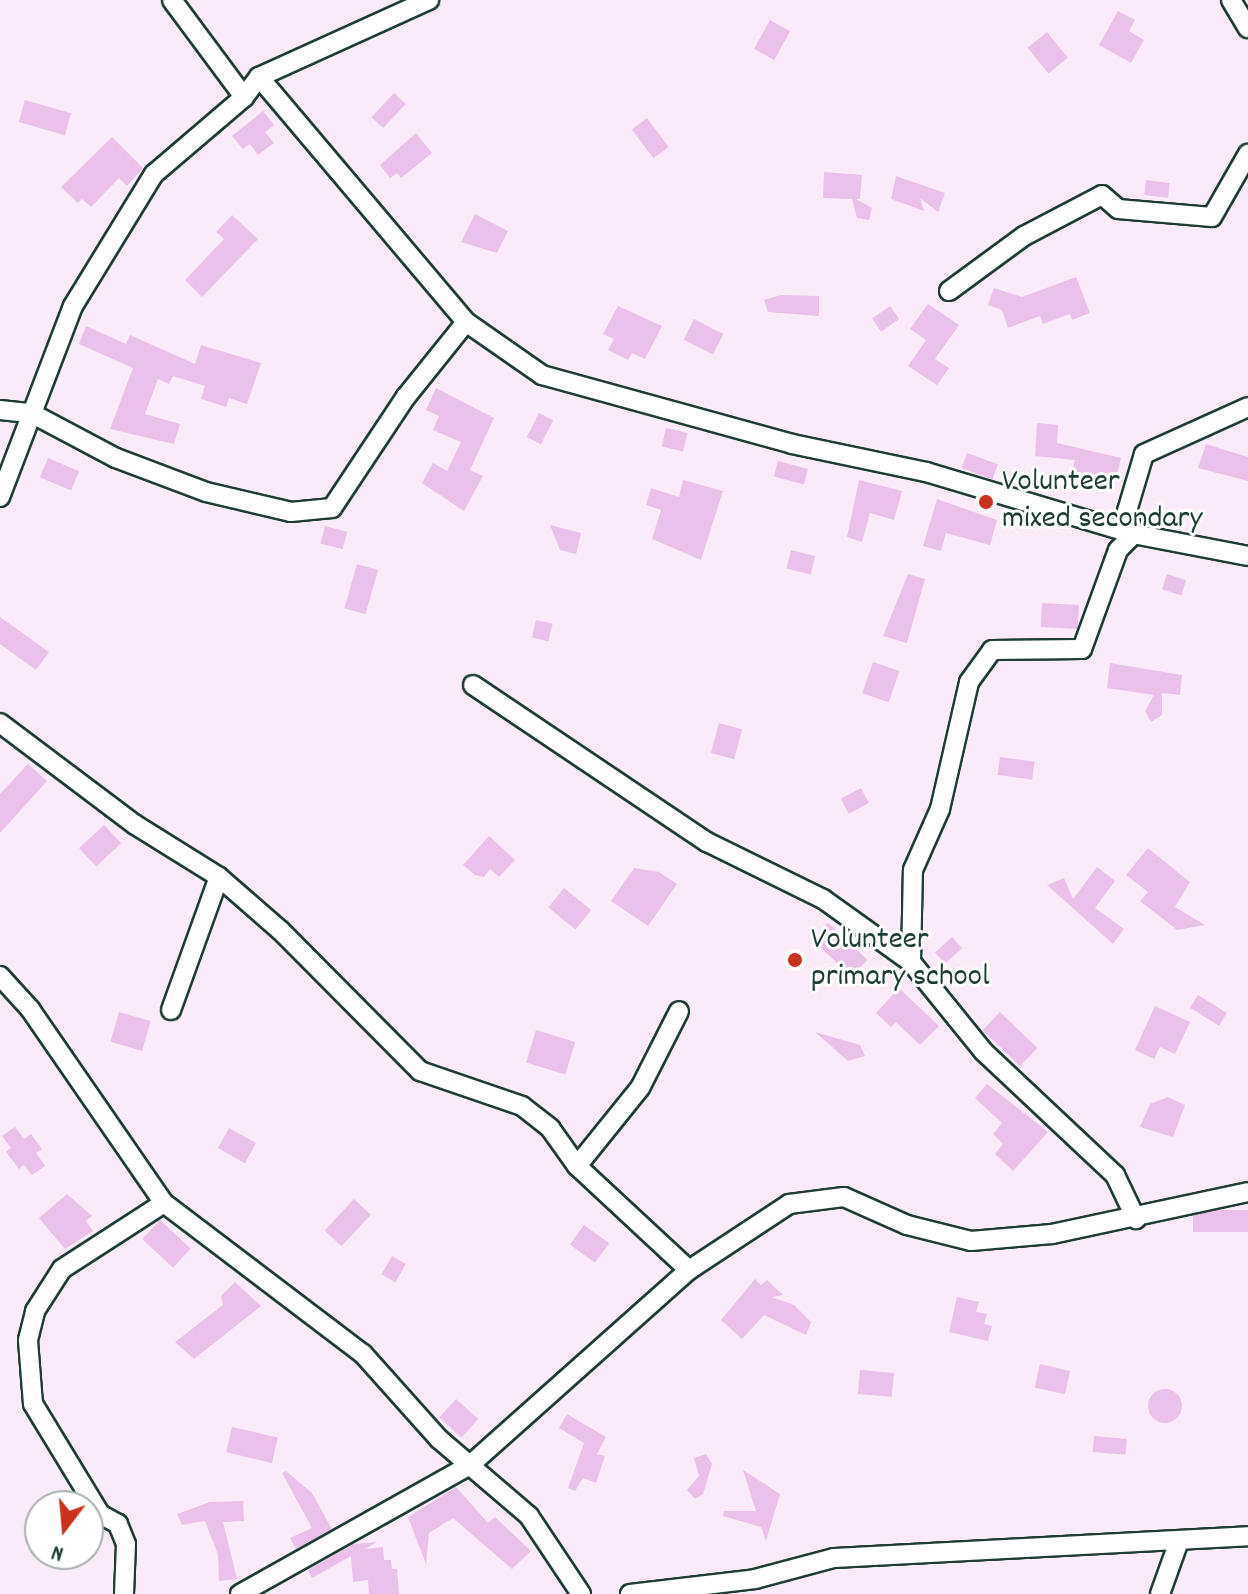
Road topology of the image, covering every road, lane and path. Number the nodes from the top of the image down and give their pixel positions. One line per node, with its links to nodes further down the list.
1 (172, 0): 6 (street)
2 (429, 0): 5 (street)
3 (1231, 0): 4 (street)
4 (1248, 28)
5 (259, 77): 6 (street); 9 (street)
6 (244, 97): 12 (street)
7 (1248, 154): 8 (street)
8 (949, 291)
9 (466, 322): 12 (street); 14 (street)
10 (1248, 407): 14 (street)
11 (0, 410): 12 (street)
12 (31, 413): 13 (street)
13 (0, 497)
14 (1134, 534): 15 (street); 19 (street)
15 (1248, 556)
16 (473, 685): 19 (street)
17 (0, 723): 18 (street)
18 (219, 877): 21 (street); 23 (street)
19 (911, 962): 26 (street)
20 (0, 976): 25 (street)
21 (171, 1010)
22 (679, 1011): 23 (street)
23 (577, 1166): 27 (street)
24 (1248, 1192): 26 (street)
25 (164, 1203): 28 (street); 32 (street)
26 (1136, 1219): 27 (street)
27 (689, 1270): 28 (street)
28 (470, 1465): 33 (street); 34 (street)
29 (1248, 1536): 30 (street)
30 (1179, 1541): 31 (street); 36 (street)
31 (680, 1590): 35 (street)
32 (124, 1594)
33 (240, 1594)
34 (581, 1594)
35 (630, 1594)
36 (1160, 1594)

